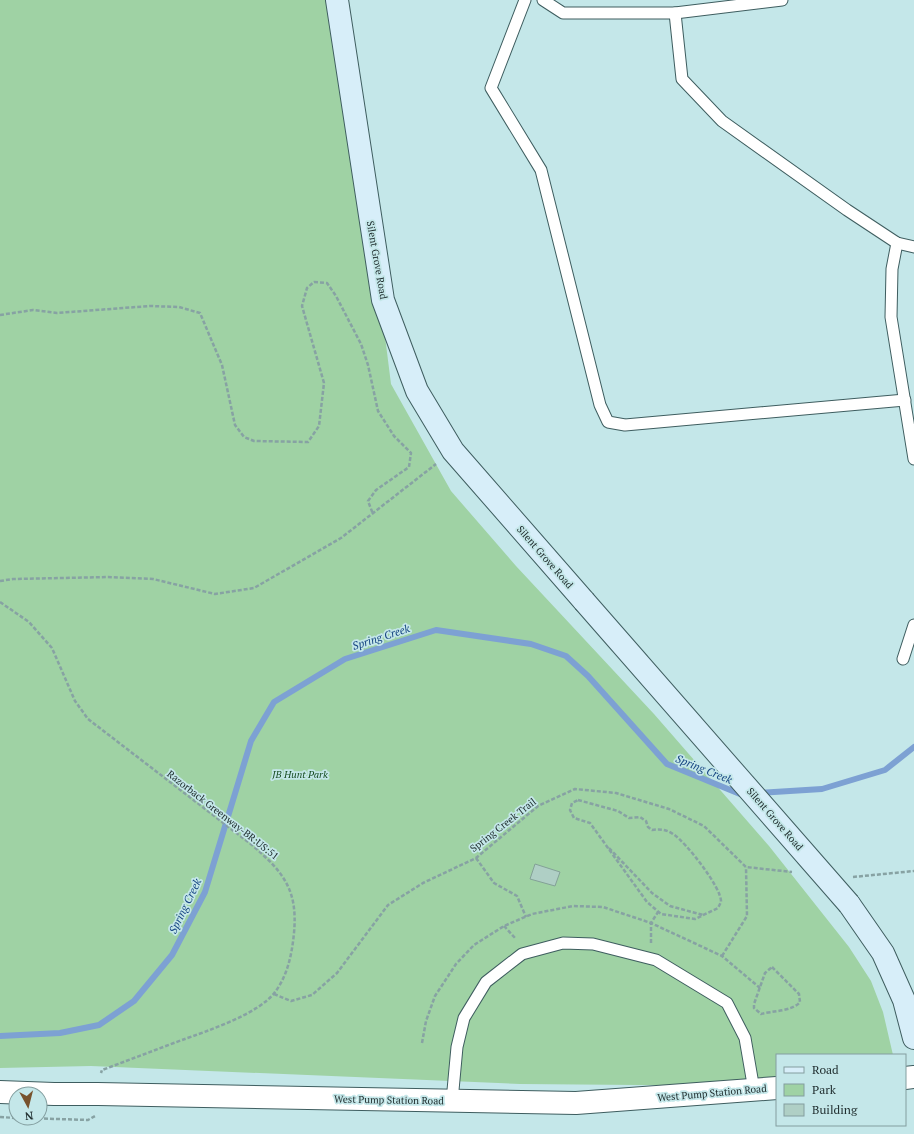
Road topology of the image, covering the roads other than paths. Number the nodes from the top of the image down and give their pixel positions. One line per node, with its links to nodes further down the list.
1 (337, 0): 12 (street, Silent Grove Road, bridge)
2 (525, 0): 8 (lane)
3 (543, 0): 5 (lane)
4 (782, 0): 5 (lane)
5 (674, 13): 6 (lane)
6 (896, 244): 7 (lane); 8 (lane)
7 (914, 247)
8 (905, 400): 9 (lane)
9 (914, 459)
10 (914, 624): 11 (lane)
11 (903, 659)
12 (914, 1038)
13 (776, 1088): 14 (street, West Pump Station Road)
14 (754, 1090): 16 (street, West Pump Station Road); 16 (lane)
15 (0, 1092): 16 (street, West Pump Station Road)
16 (452, 1101)

